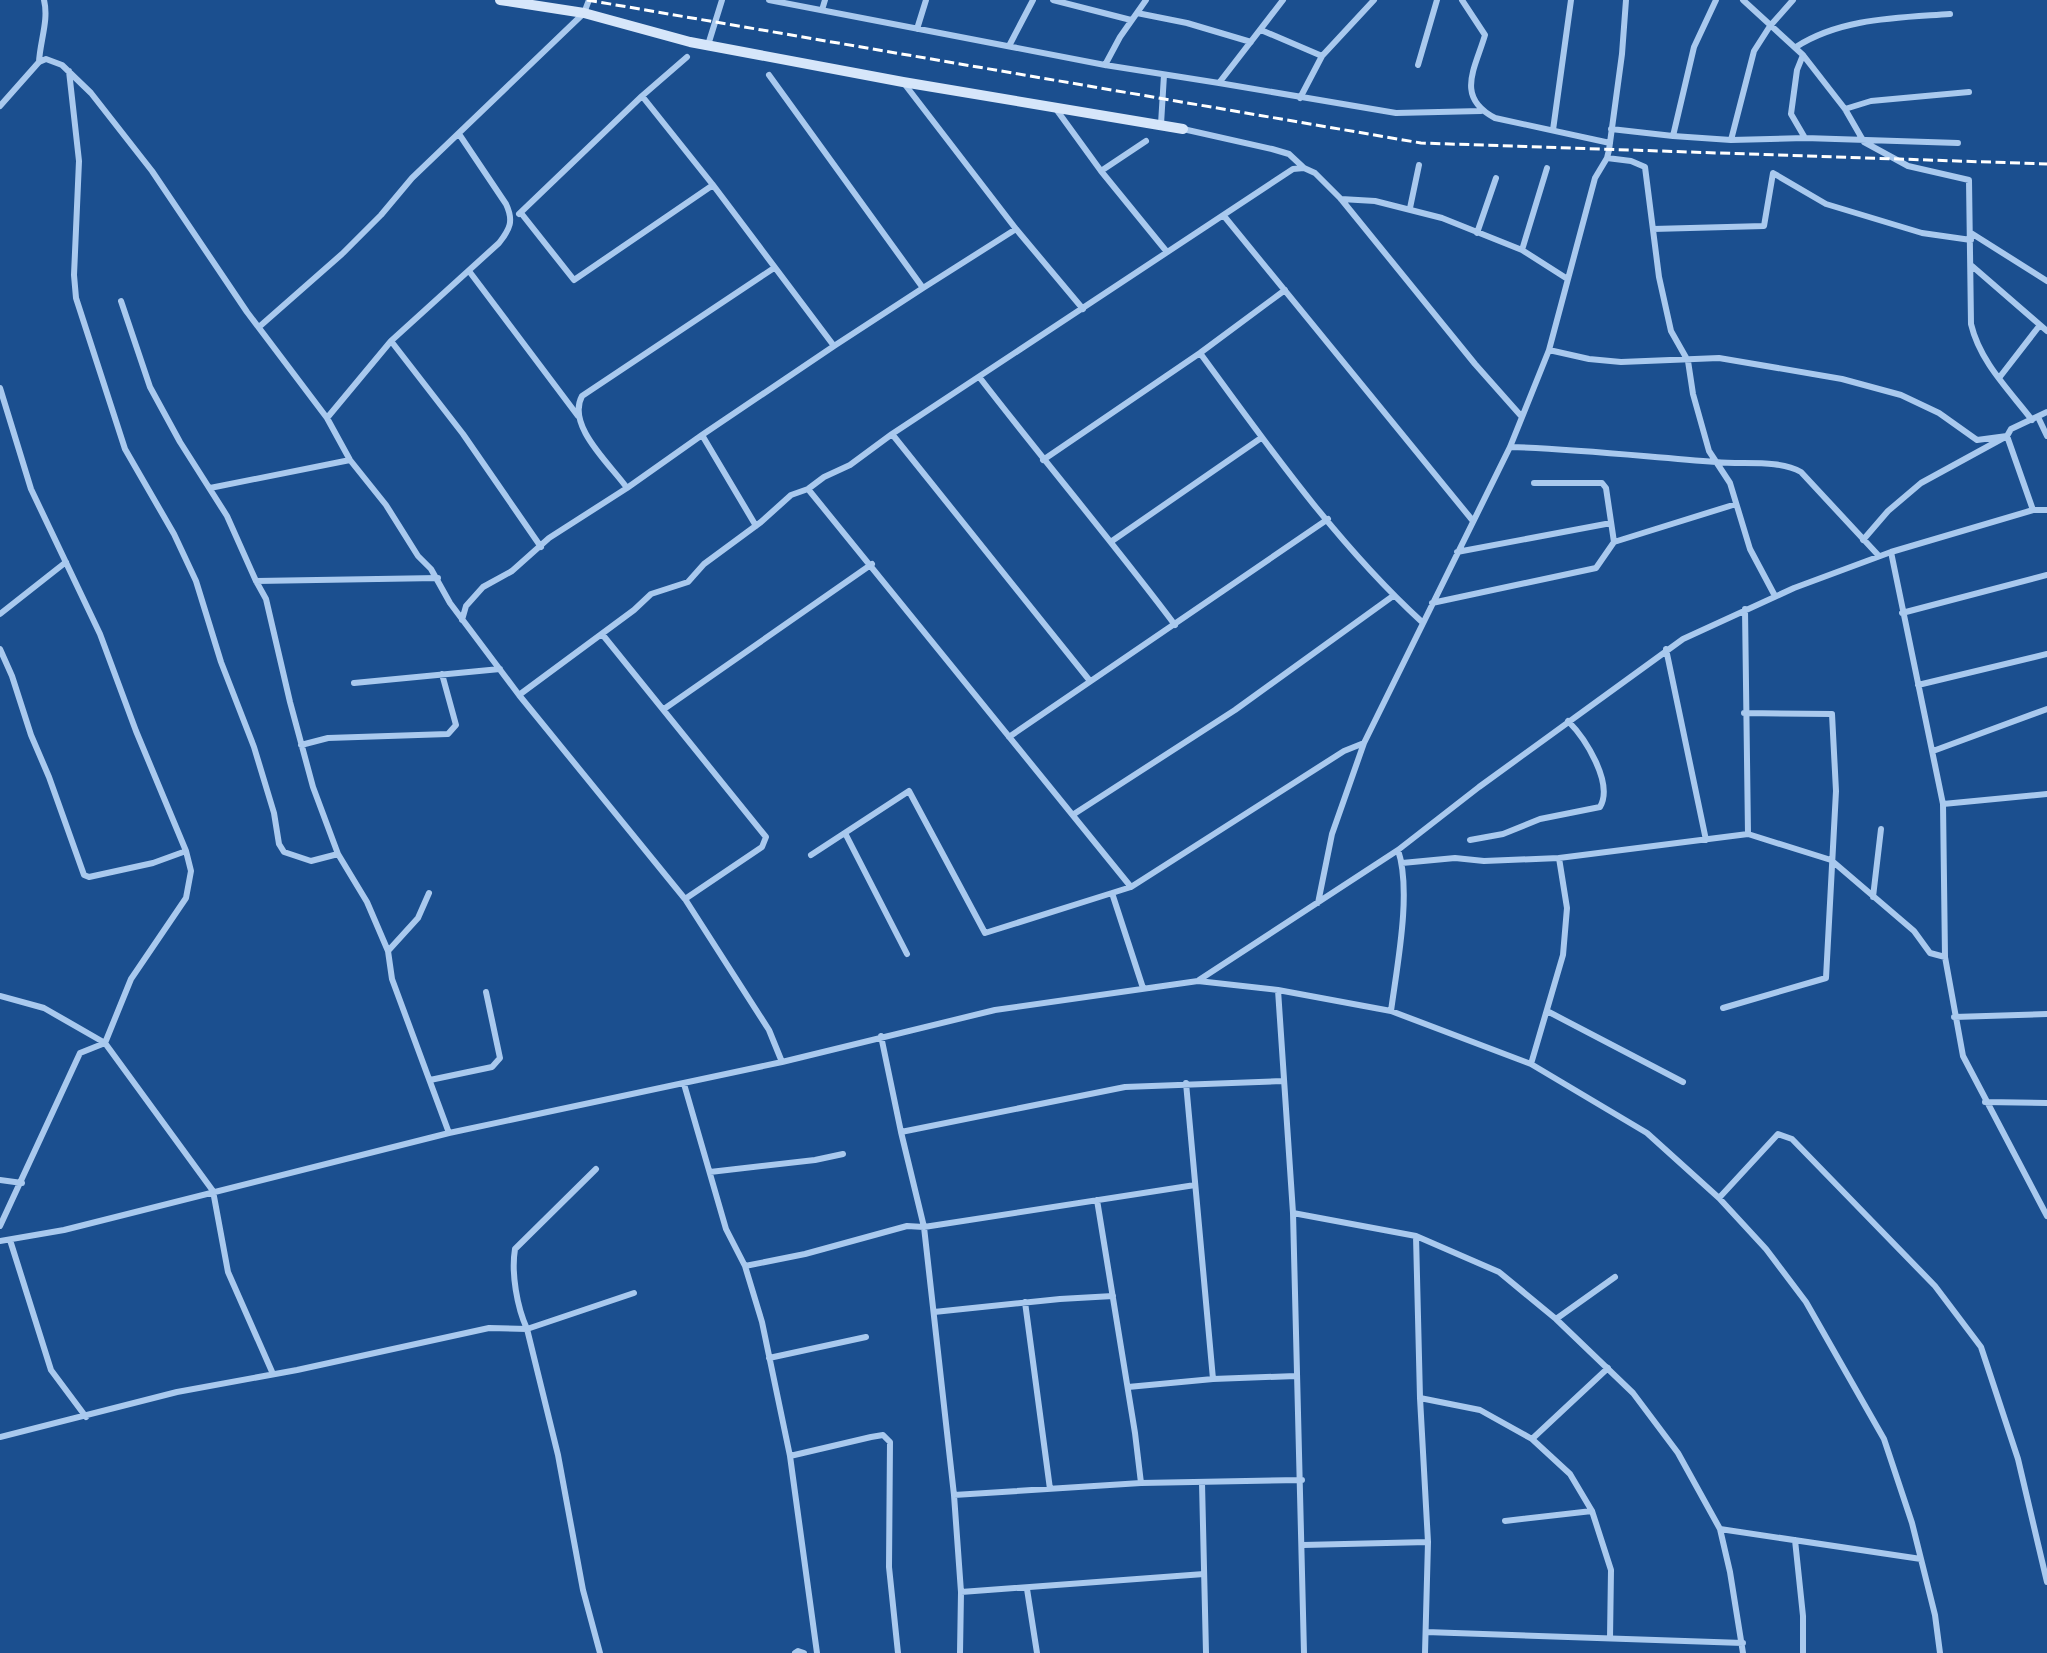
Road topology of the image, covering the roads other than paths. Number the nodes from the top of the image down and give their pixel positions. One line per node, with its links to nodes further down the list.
1 (44, 0): 36 (street)
2 (500, 0): 22 (main road)
3 (589, 0): 22 (street)
4 (722, 0): 30 (street)
5 (773, 0): 21 (street)
6 (825, 0): 21 (street)
7 (926, 0): 27 (street)
8 (1032, 0): 31 (street)
9 (1053, 0): 25 (street)
10 (1146, 0): 23 (street)
11 (1374, 0): 34 (street)
12 (1437, 0): 38 (street)
13 (1462, 0): 20 (street)
14 (1571, 0): 54 (street)
15 (1626, 0): 53 (street)
16 (1716, 0): 56 (street)
17 (1743, 0): 26 (street)
18 (1793, 0): 26 (street)
19 (1281, 1): 28 (street)
20 (1468, 3): 50 (street)
21 (822, 10): 27 (street)
22 (584, 13): 30 (main road); 55 (street)
23 (1137, 13): 25 (street); 29 (street)
24 (1950, 14): 32 (street)
25 (1131, 20): 37 (street)
26 (1770, 26): 32 (street); 58 (street)
27 (917, 29): 31 (street)
28 (1261, 30): 29 (street); 34 (street)
29 (1251, 42): 43 (street)
30 (708, 45): 42 (main road)
31 (1009, 46): 37 (street)
32 (1796, 47): 33 (street)
33 (1803, 55): 49 (street); 57 (street)
34 (1322, 56): 46 (street)
35 (687, 57): 45 (street)
36 (39, 62): 39 (street); 48 (street)
37 (1105, 65): 41 (street)
38 (1418, 65)
39 (69, 71): 91 (street); 175 (street)
40 (769, 75): 86 (street)
41 (1164, 75): 43 (street); 51 (street)
42 (903, 82): 47 (main road); 75 (street)
43 (1219, 83): 46 (street)
44 (1969, 92): 49 (street)
45 (642, 96): 69 (street); 72 (street)
46 (1300, 98): 50 (street)
47 (1054, 105): 51 (main road); 67 (street)
48 (0, 106)
49 (1845, 110): 60 (street)
50 (1481, 111): 54 (street)
51 (1161, 124): 52 (main road)
52 (1182, 129): 65 (street)
53 (1611, 129): 56 (street); 61 (street)
54 (1553, 130): 61 (street)
55 (459, 134): 73 (street); 91 (street)
56 (1673, 136): 58 (street)
57 (1805, 138): 58 (street); 60 (street)
58 (1731, 140)
59 (1146, 141): 67 (street)
60 (1864, 142): 62 (street); 78 (street)
61 (1610, 143): 63 (street)
62 (1958, 143)
63 (1607, 158): 76 (street); 84 (street)
64 (1419, 165): 71 (street)
65 (1304, 168): 70 (street); 74 (street)
66 (1547, 168): 79 (street)
67 (1101, 171): 80 (street)
68 (1496, 178): 77 (street)
69 (713, 185): 72 (street); 82 (street)
70 (1341, 199): 71 (street); 103 (street)
71 (1410, 208): 77 (street)
72 (521, 213): 73 (street)
73 (511, 215): 83 (street)
74 (1224, 216): 80 (street); 87 (street)
75 (1016, 229): 86 (street); 89 (street)
76 (1653, 229): 78 (street); 97 (street)
77 (1477, 233): 79 (street)
78 (1971, 236): 81 (street); 85 (street)
79 (1522, 250): 84 (street)
80 (1167, 252): 89 (street)
81 (1972, 266): 90 (street); 99 (street)
82 (774, 268): 94 (street); 102 (street)
83 (468, 271): 93 (street); 102 (street)
84 (1566, 278): 95 (street)
85 (2047, 281)
86 (923, 288): 94 (street)
87 (1285, 290): 96 (street); 123 (street)
88 (121, 302): 116 (street)
89 (1083, 309): 98 (street)
90 (2040, 325): 92 (street); 99 (street)
91 (259, 327): 104 (street)
92 (2047, 331)
93 (392, 341): 104 (street); 129 (street)
94 (834, 346): 107 (street)
95 (1549, 350): 97 (street); 103 (street)
96 (1200, 353): 110 (street); 113 (street)
97 (1688, 361): 108 (street); 114 (street)
98 (980, 378): 106 (street); 113 (street)
99 (1999, 378): 105 (street)
100 (0, 388): 133 (street)
101 (2047, 412): 105 (street)
102 (578, 416): 117 (street)
103 (1522, 417): 111 (street)
104 (327, 418): 112 (street)
105 (2035, 418): 108 (street); 109 (street)
106 (892, 434): 118 (street); 153 (street)
107 (702, 435): 117 (street); 125 (street)
108 (2007, 436): 120 (street); 126 (street)
109 (2047, 436)
110 (1262, 438): 122 (street); 127 (street)
111 (1510, 447): 114 (street); 123 (street)
112 (350, 460): 116 (street); 136 (street)
113 (1043, 460): 127 (street)
114 (1717, 463): 119 (street); 126 (street)
115 (1534, 483): 124 (street)
116 (210, 488): 137 (street)
117 (627, 488): 129 (street)
118 (808, 489): 125 (street); 134 (street)
119 (1736, 504): 128 (street); 139 (street)
120 (2033, 510): 121 (street); 131 (street)
121 (2047, 510)
122 (1328, 519): 138 (street); 146 (street)
123 (1473, 521): 130 (street)
124 (1611, 524): 128 (street); 130 (street)
125 (756, 526): 147 (street)
126 (1863, 540): 132 (street)
127 (1112, 542): 146 (street)
128 (1614, 542): 140 (street)
129 (541, 547): 144 (street)
130 (1457, 552): 140 (street)
131 (1891, 552): 132 (street); 142 (street)
132 (1879, 556): 139 (street)
133 (66, 562): 143 (street); 174 (street)
134 (872, 564): 157 (street); 161 (street)
135 (2047, 575): 142 (street)
136 (438, 578): 137 (street); 144 (street)
137 (256, 581): 163 (street)
138 (1393, 596): 145 (street); 167 (street)
139 (1775, 596): 141 (street)
140 (1432, 603): 145 (street)
141 (1745, 609): 149 (street); 159 (street)
142 (1902, 613): 155 (street)
143 (0, 614)
144 (462, 620): 151 (street)
145 (1422, 622): 162 (street)
146 (1175, 625): 153 (street)
147 (602, 634): 156 (street); 157 (street)
148 (0, 649): 174 (street)
149 (1666, 649): 160 (street); 172 (street)
150 (2047, 654): 155 (street)
151 (500, 669): 152 (street); 156 (street)
152 (442, 674): 154 (street); 163 (street)
153 (1090, 681): 161 (street)
154 (354, 683)
155 (1918, 685): 164 (street)
156 (519, 695): 184 (street)
157 (664, 709): 184 (street)
158 (2047, 711): 164 (street)
159 (1744, 713): 170 (street); 178 (street)
160 (1568, 721): 171 (street); 173 (street)
161 (1009, 737): 167 (street)
162 (1364, 743): 180 (street); 185 (street)
163 (301, 745): 175 (street)
164 (1933, 751): 166 (street)
165 (2047, 794): 166 (street)
166 (1943, 804): 188 (street)
167 (1074, 814): 180 (street)
168 (1881, 829): 183 (street)
169 (845, 833): 176 (street); 181 (street); 187 (street)
170 (1748, 834): 172 (street); 178 (street)
171 (1470, 840)
172 (1706, 840): 177 (street)
173 (1398, 850): 179 (street); 185 (street)
174 (186, 851): 200 (street)
175 (338, 854): 186 (street)
176 (811, 855)
177 (1559, 858): 179 (street); 196 (street)
178 (1831, 860): 183 (street); 194 (street)
179 (1402, 863): 195 (street)
180 (1131, 887): 181 (street)
181 (1112, 892): 190 (street)
182 (429, 893): 186 (street)
183 (1873, 897): 188 (street)
184 (685, 899): 201 (street)
185 (1318, 903): 189 (street)
186 (388, 951): 203 (street)
187 (907, 954)
188 (1945, 957): 198 (street)
189 (1198, 981): 190 (street); 191 (street)
190 (1143, 988): 199 (street)
191 (1278, 990): 195 (street); 204 (street)
192 (486, 992): 203 (street)
193 (0, 996): 200 (street)
194 (1723, 1008)
195 (1391, 1011): 202 (street)
196 (1547, 1011): 202 (street); 205 (street)
197 (2047, 1014): 198 (street)
198 (1954, 1017): 208 (street)
199 (881, 1036): 201 (street); 210 (street)
200 (105, 1043): 216 (street); 218 (street)
201 (782, 1062): 207 (street)
202 (1531, 1064): 219 (street)
203 (430, 1080): 211 (street)
204 (1282, 1081): 206 (street); 221 (street)
205 (1683, 1082)
206 (1186, 1083): 210 (street); 217 (street)
207 (684, 1084): 211 (street); 214 (street)
208 (1985, 1102): 209 (street); 222 (street)
209 (2047, 1103)
210 (900, 1132): 224 (street)
211 (449, 1133): 218 (street)
212 (843, 1154): 214 (street)
213 (596, 1169): 235 (street)
214 (710, 1172): 228 (street)
215 (0, 1180): 216 (street)
216 (22, 1183): 223 (street)
217 (1195, 1185): 220 (street); 241 (street)
218 (213, 1191): 226 (street); 239 (street)
219 (1719, 1198): 259 (street); 261 (street)
220 (1096, 1200): 224 (street); 231 (street)
221 (1293, 1213): 225 (street); 240 (street)
222 (2047, 1216)
223 (0, 1226)
224 (924, 1227): 228 (street); 233 (street)
225 (1416, 1236): 234 (street); 243 (street)
226 (9, 1240): 227 (street); 244 (street)
227 (0, 1241)
228 (745, 1266): 237 (street)
229 (1615, 1277): 234 (street)
230 (634, 1293): 235 (street)
231 (1113, 1296): 232 (street); 242 (street)
232 (1025, 1302): 233 (street); 251 (street)
233 (934, 1312): 252 (street)
234 (1556, 1319): 238 (street)
235 (527, 1329): 239 (street); 267 (street)
236 (866, 1337): 237 (street)
237 (769, 1358): 247 (street)
238 (1608, 1368): 246 (street); 255 (street)
239 (273, 1374): 244 (street)
240 (1296, 1376): 241 (street); 248 (street)
241 (1213, 1379): 242 (street)
242 (1128, 1387): 250 (street)
243 (1420, 1398): 246 (street); 257 (street)
244 (86, 1417): 245 (street)
245 (0, 1437)
246 (1533, 1439): 253 (street)
247 (790, 1456): 270 (street); 271 (street)
248 (1302, 1480): 249 (street); 258 (street)
249 (1202, 1483): 250 (street); 260 (street)
250 (1141, 1484): 251 (street)
251 (1050, 1488): 252 (street)
252 (954, 1495): 263 (street)
253 (1592, 1511): 254 (street); 265 (street)
254 (1505, 1521)
255 (1720, 1529): 256 (street); 266 (street)
256 (1795, 1540): 259 (street); 278 (street)
257 (1428, 1542): 258 (street); 264 (street)
258 (1303, 1545): 275 (street)
259 (1921, 1559): 279 (street)
260 (1204, 1574): 262 (street); 274 (street)
261 (2047, 1582)
262 (1027, 1589): 263 (street); 273 (street)
263 (961, 1592): 272 (street)
264 (1426, 1632): 265 (street); 276 (street)
265 (1610, 1638): 266 (street)
266 (1743, 1643): 277 (street)
267 (600, 1653)
268 (795, 1653): 269 (street)
269 (804, 1653)
270 (817, 1653)
271 (898, 1653)
272 (960, 1653)
273 (1036, 1653)
274 (1206, 1653)
275 (1305, 1653)
276 (1425, 1653)
277 (1743, 1653)
278 (1803, 1653)
279 (1940, 1653)

